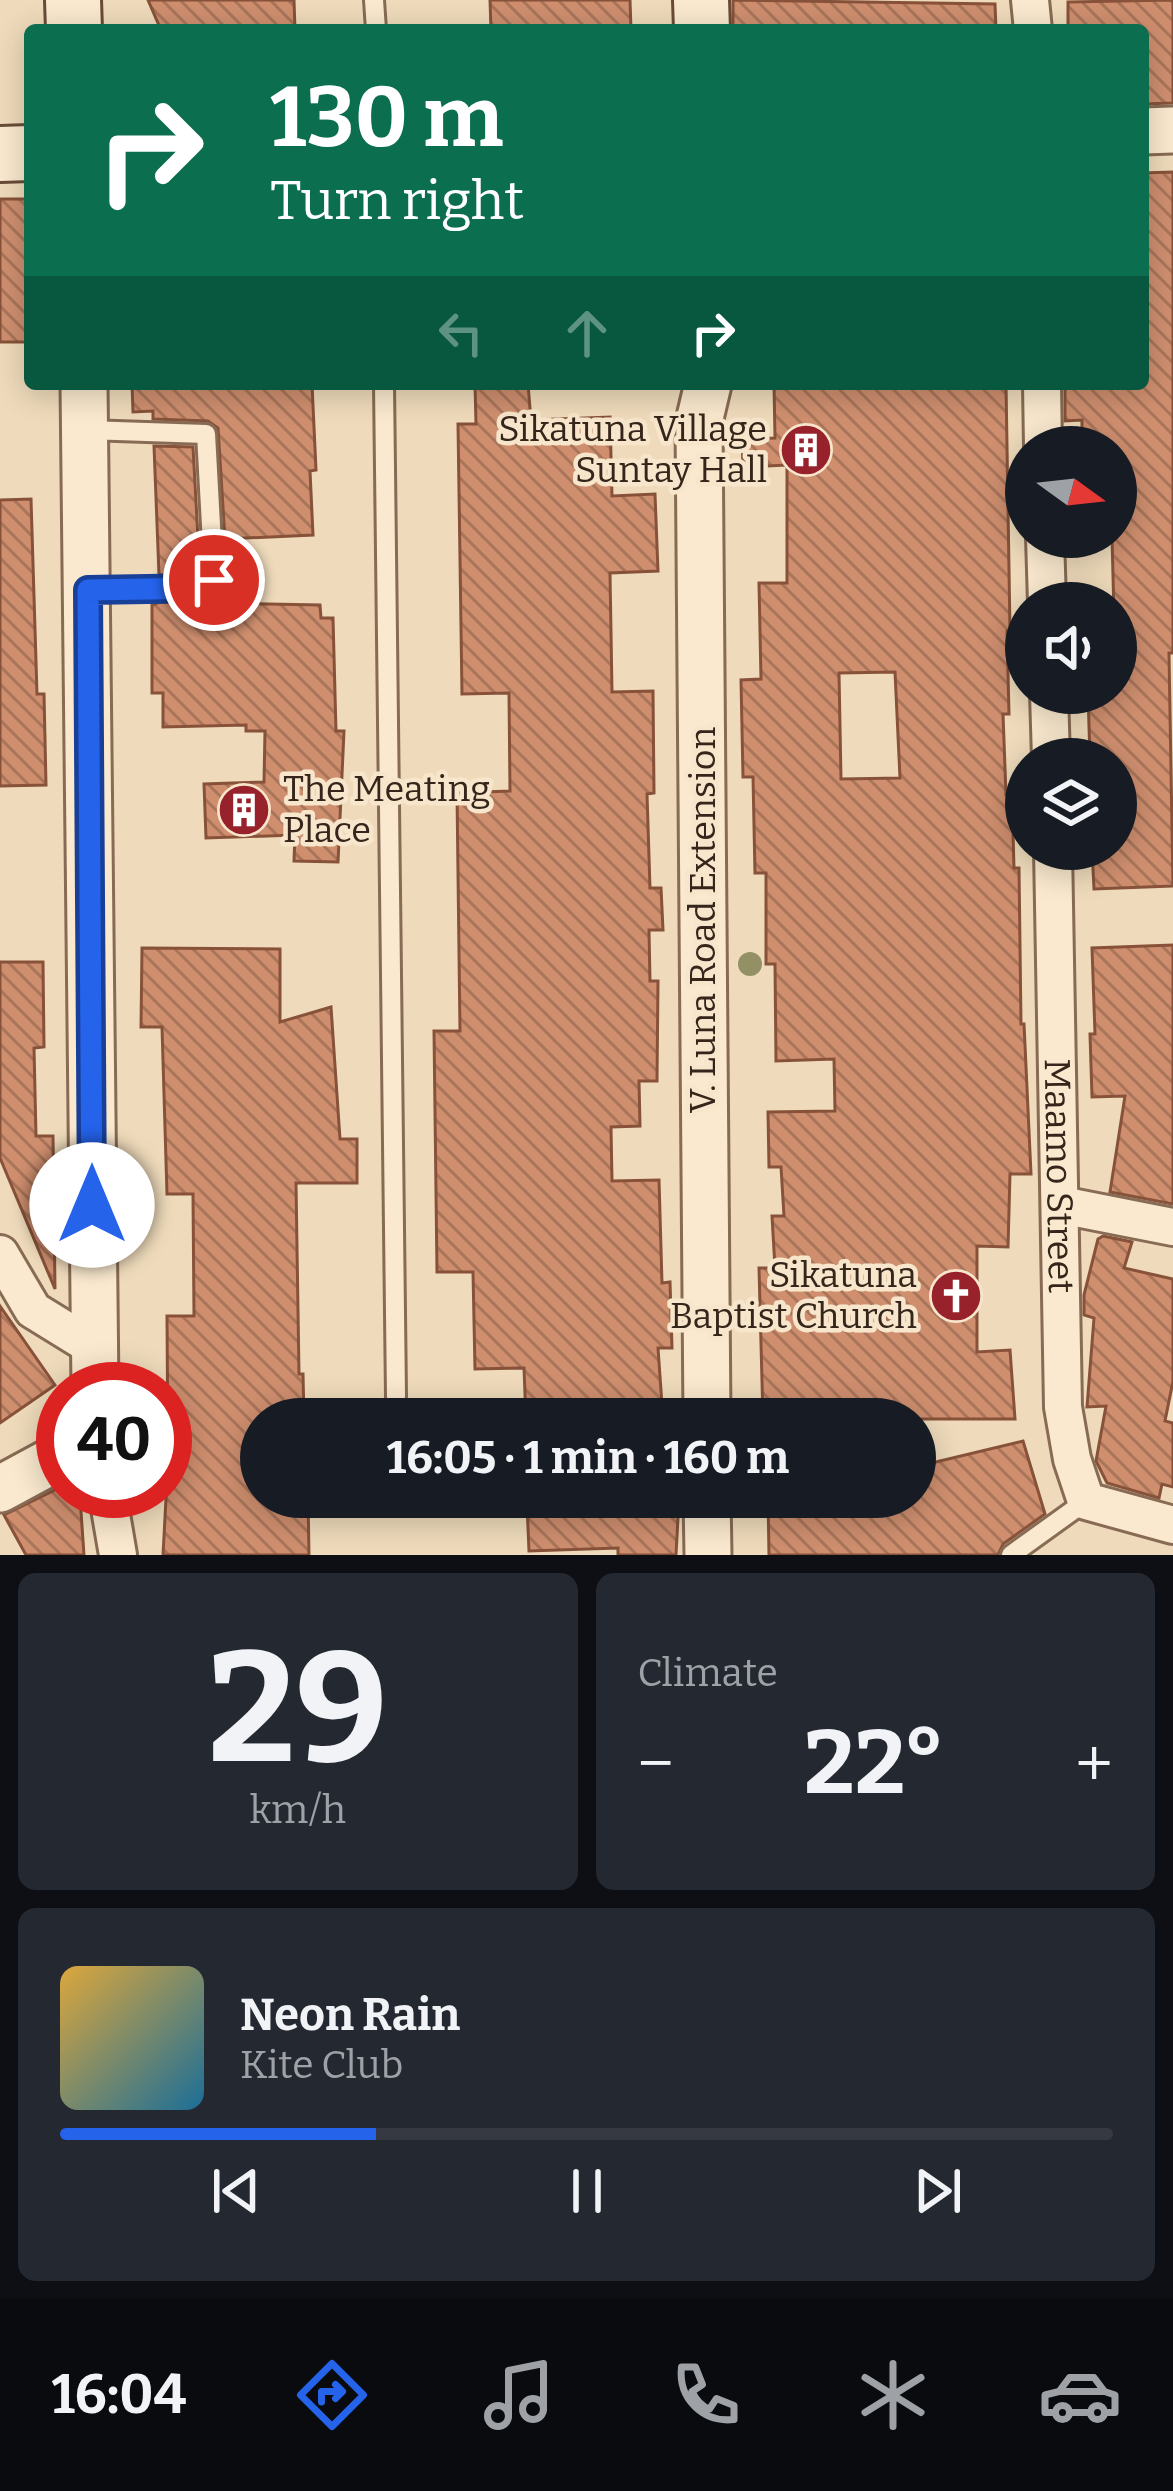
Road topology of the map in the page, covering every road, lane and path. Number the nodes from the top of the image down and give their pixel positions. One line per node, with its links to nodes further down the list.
1 (84, 390): 6 (street)
2 (385, 390): 14 (lane)
3 (1042, 390): 5 (street)
4 (697, 396): 15 (street, V. Luna Road Extension)
5 (1043, 426)
6 (85, 430): 7 (street); 7 (lane)
7 (88, 590): 13 (street)
8 (1053, 870): 9 (street, Maamo Street)
9 (1061, 1205): 10 (street); 18 (street, Maamo Street)
10 (1173, 1227)
11 (0, 1254): 12 (street)
12 (88, 1362)
13 (94, 1362)
14 (396, 1396)
15 (707, 1398)
16 (36, 1470): 17 (street)
17 (0, 1490)
18 (1086, 1501): 21 (street); 24 (lane)
19 (111, 1518): 22 (street)
20 (707, 1518): 23 (street)
21 (1173, 1525)
22 (118, 1555)
23 (708, 1555)
24 (1011, 1555)

